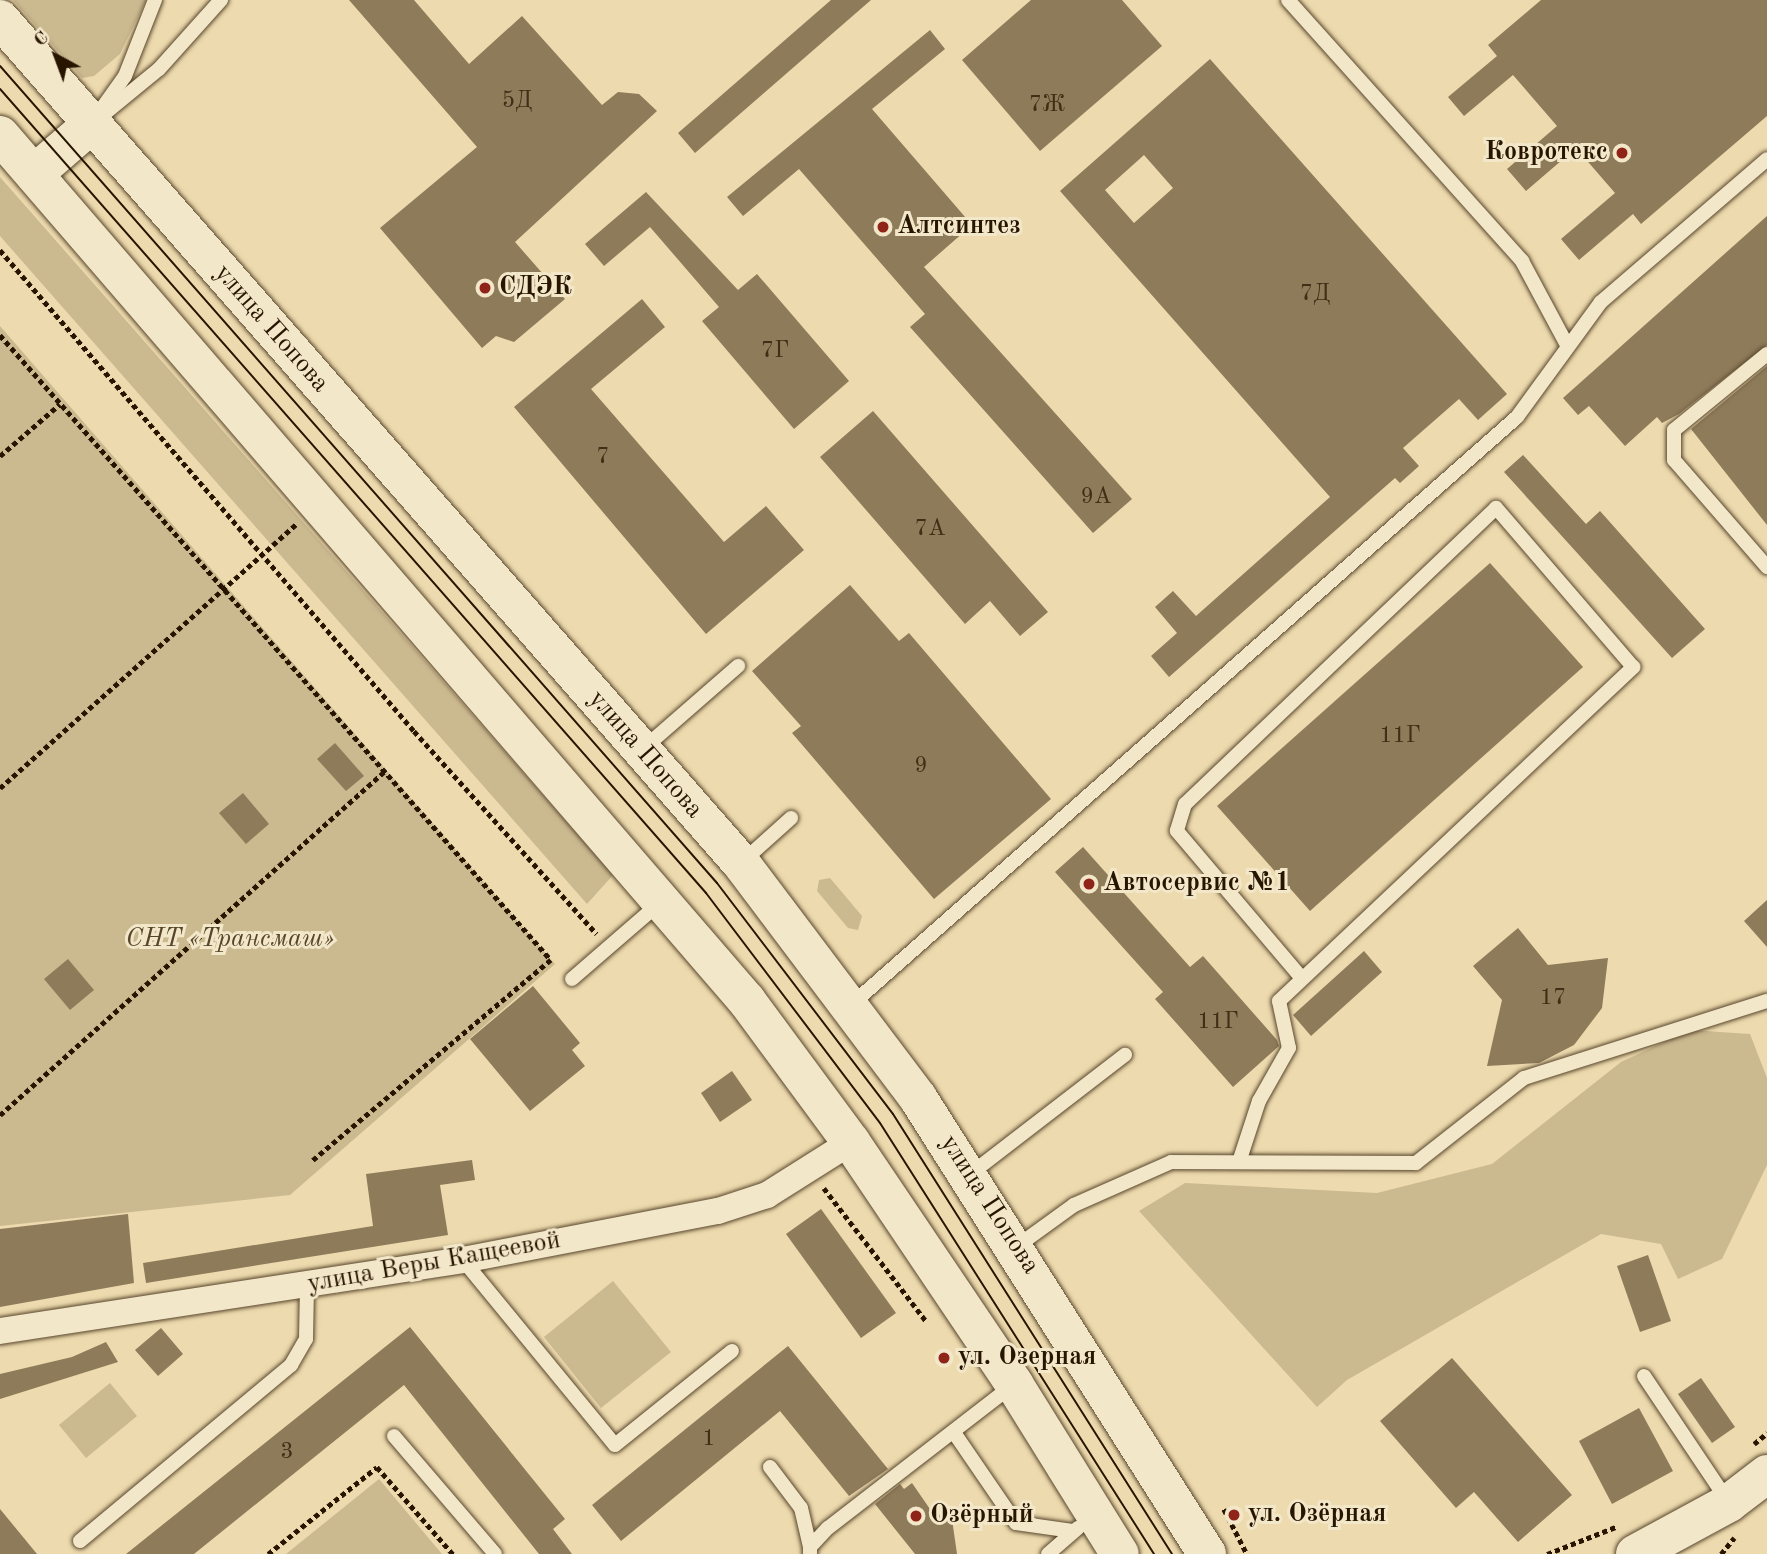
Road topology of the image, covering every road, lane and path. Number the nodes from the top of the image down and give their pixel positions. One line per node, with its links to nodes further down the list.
1 (155, 0): 5 (lane)
2 (221, 0): 5 (lane)
3 (1288, 0): 11 (lane)
4 (0, 19): 5 (main road, улица Попова)
5 (92, 124): 8 (main road); 20 (main road, улица Попова)
6 (0, 135): 8 (main road)
7 (1767, 159): 11 (lane)
8 (34, 174): 15 (main road)
9 (0, 250): 16 (path)
10 (0, 335): 13 (path)
11 (1566, 343): 30 (lane)
12 (1767, 354): 17 (lane)
13 (60, 404): 14 (path); 18 (path)
14 (0, 456)
15 (319, 502): 16 (path); 25 (main road)
16 (262, 555): 18 (path); 26 (path)
17 (1767, 567)
18 (226, 589): 21 (path); 22 (path)
19 (738, 666): 20 (lane)
20 (641, 750): 24 (main road, улица Попова)
21 (386, 770): 32 (path); 35 (path)
22 (0, 788)
23 (791, 818): 24 (lane)
24 (741, 863): 30 (main road, улица Попова)
25 (665, 899): 26 (lane); 33 (main road)
26 (609, 947): 28 (lane)
27 (1300, 976): 27 (lane); 34 (lane)
28 (572, 979)
29 (1767, 1001): 34 (lane)
30 (851, 1005): 36 (main road, улица Попова)
31 (1125, 1055): 36 (lane)
32 (0, 1115)
33 (851, 1142): 38 (street, улица Веры Кащеевой); 43 (main road)
34 (1240, 1159): 37 (lane)
35 (312, 1162)
36 (969, 1175): 37 (main road, улица Попова)
37 (1016, 1247): 59 (main road, улица Попова)
38 (463, 1260): 39 (street, улица Веры Кащеевой); 41 (lane)
39 (307, 1285): 40 (street, улица Веры Кащеевой); 51 (lane)
40 (0, 1331)
41 (732, 1351)
42 (1644, 1376): 48 (lane)
43 (1014, 1384): 44 (lane); 50 (main road)
44 (956, 1434): 50 (lane); 53 (lane)
45 (394, 1436): 56 (lane)
46 (770, 1467): 53 (lane)
47 (1767, 1474): 48 (main road)
48 (1729, 1503): 52 (main road)
49 (1224, 1509): 60 (path)
50 (1085, 1525): 57 (lane); 58 (main road)
51 (80, 1541)
52 (1662, 1549)
53 (810, 1551)
54 (268, 1554): 55 (path)
55 (453, 1554)
56 (495, 1554)
57 (1048, 1554)
58 (1120, 1554)
59 (1207, 1554)
60 (1247, 1554)

